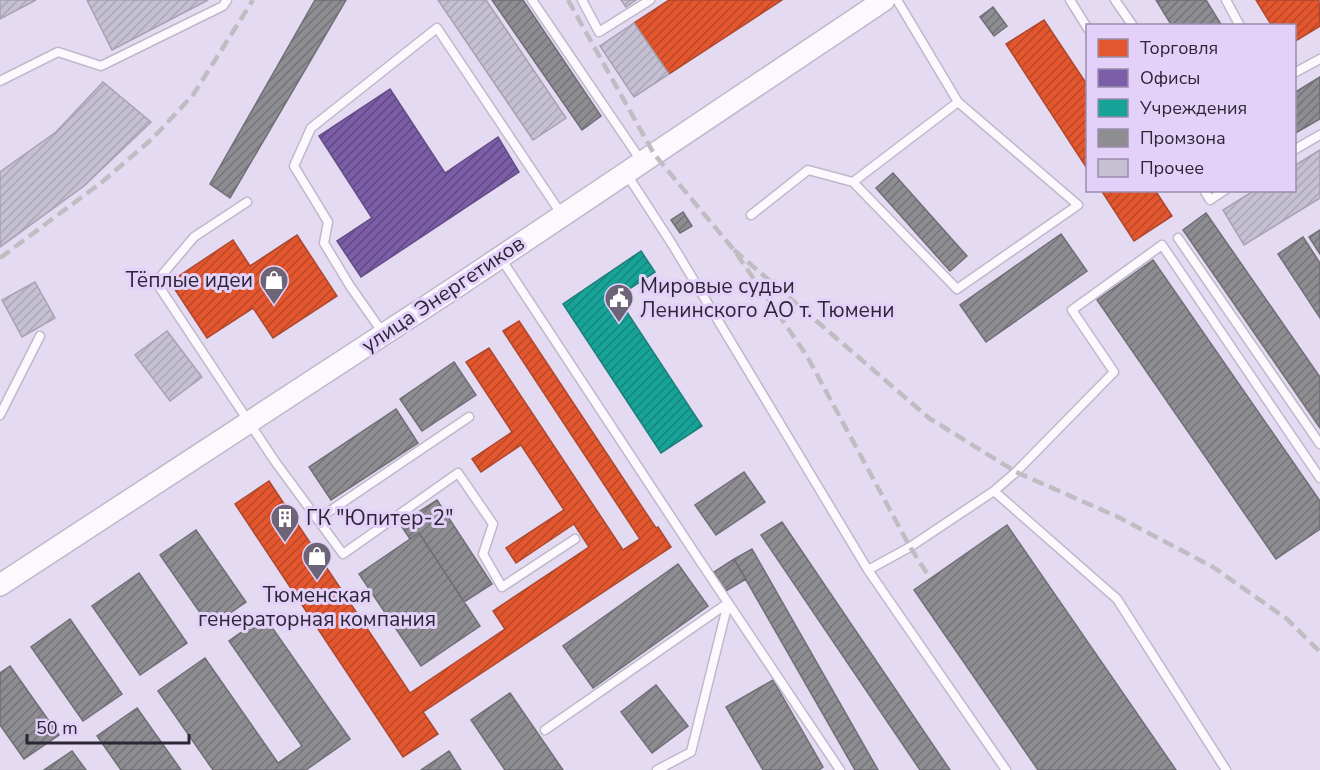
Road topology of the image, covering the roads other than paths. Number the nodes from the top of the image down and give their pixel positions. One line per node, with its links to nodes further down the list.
1 (227, 0): 15 (lane)
2 (532, 0): 19 (lane)
3 (582, 0): 4 (lane)
4 (650, 0)
5 (884, 0): 19 (street, улица Энергетиков)
6 (897, 0): 16 (lane)
7 (1070, 0): 12 (lane)
8 (1115, 0): 10 (lane)
9 (1226, 0): 11 (lane)
10 (1132, 24)
11 (1239, 24)
12 (1086, 26)
13 (1320, 60): 14 (lane)
14 (1296, 72)
15 (0, 81)
16 (958, 102): 20 (lane); 20 (lane)
17 (1320, 135): 18 (lane)
18 (1296, 149)
19 (634, 167): 24 (street, улица Энергетиков); 38 (lane)
20 (853, 182): 25 (lane)
21 (1205, 192): 22 (lane)
22 (1222, 192)
23 (247, 202): 32 (lane)
24 (562, 215): 27 (street, улица Энергетиков); 28 (lane)
25 (751, 215)
26 (1178, 238): 33 (lane)
27 (500, 256): 28 (street, улица Энергетиков); 40 (lane)
28 (384, 334): 32 (street, улица Энергетиков)
29 (40, 336): 30 (lane)
30 (0, 415)
31 (469, 417): 36 (lane)
32 (249, 421): 36 (lane); 39 (street, улица Энергетиков)
33 (1320, 444)
34 (1320, 478): 35 (lane)
35 (994, 491): 38 (lane); 45 (lane)
36 (318, 519): 37 (lane)
37 (575, 539)
38 (868, 570): 44 (lane)
39 (0, 585)
40 (728, 603): 41 (lane); 42 (lane); 43 (lane)
41 (545, 730)
42 (657, 770)
43 (840, 770)
44 (1006, 770)
45 (1226, 770)

